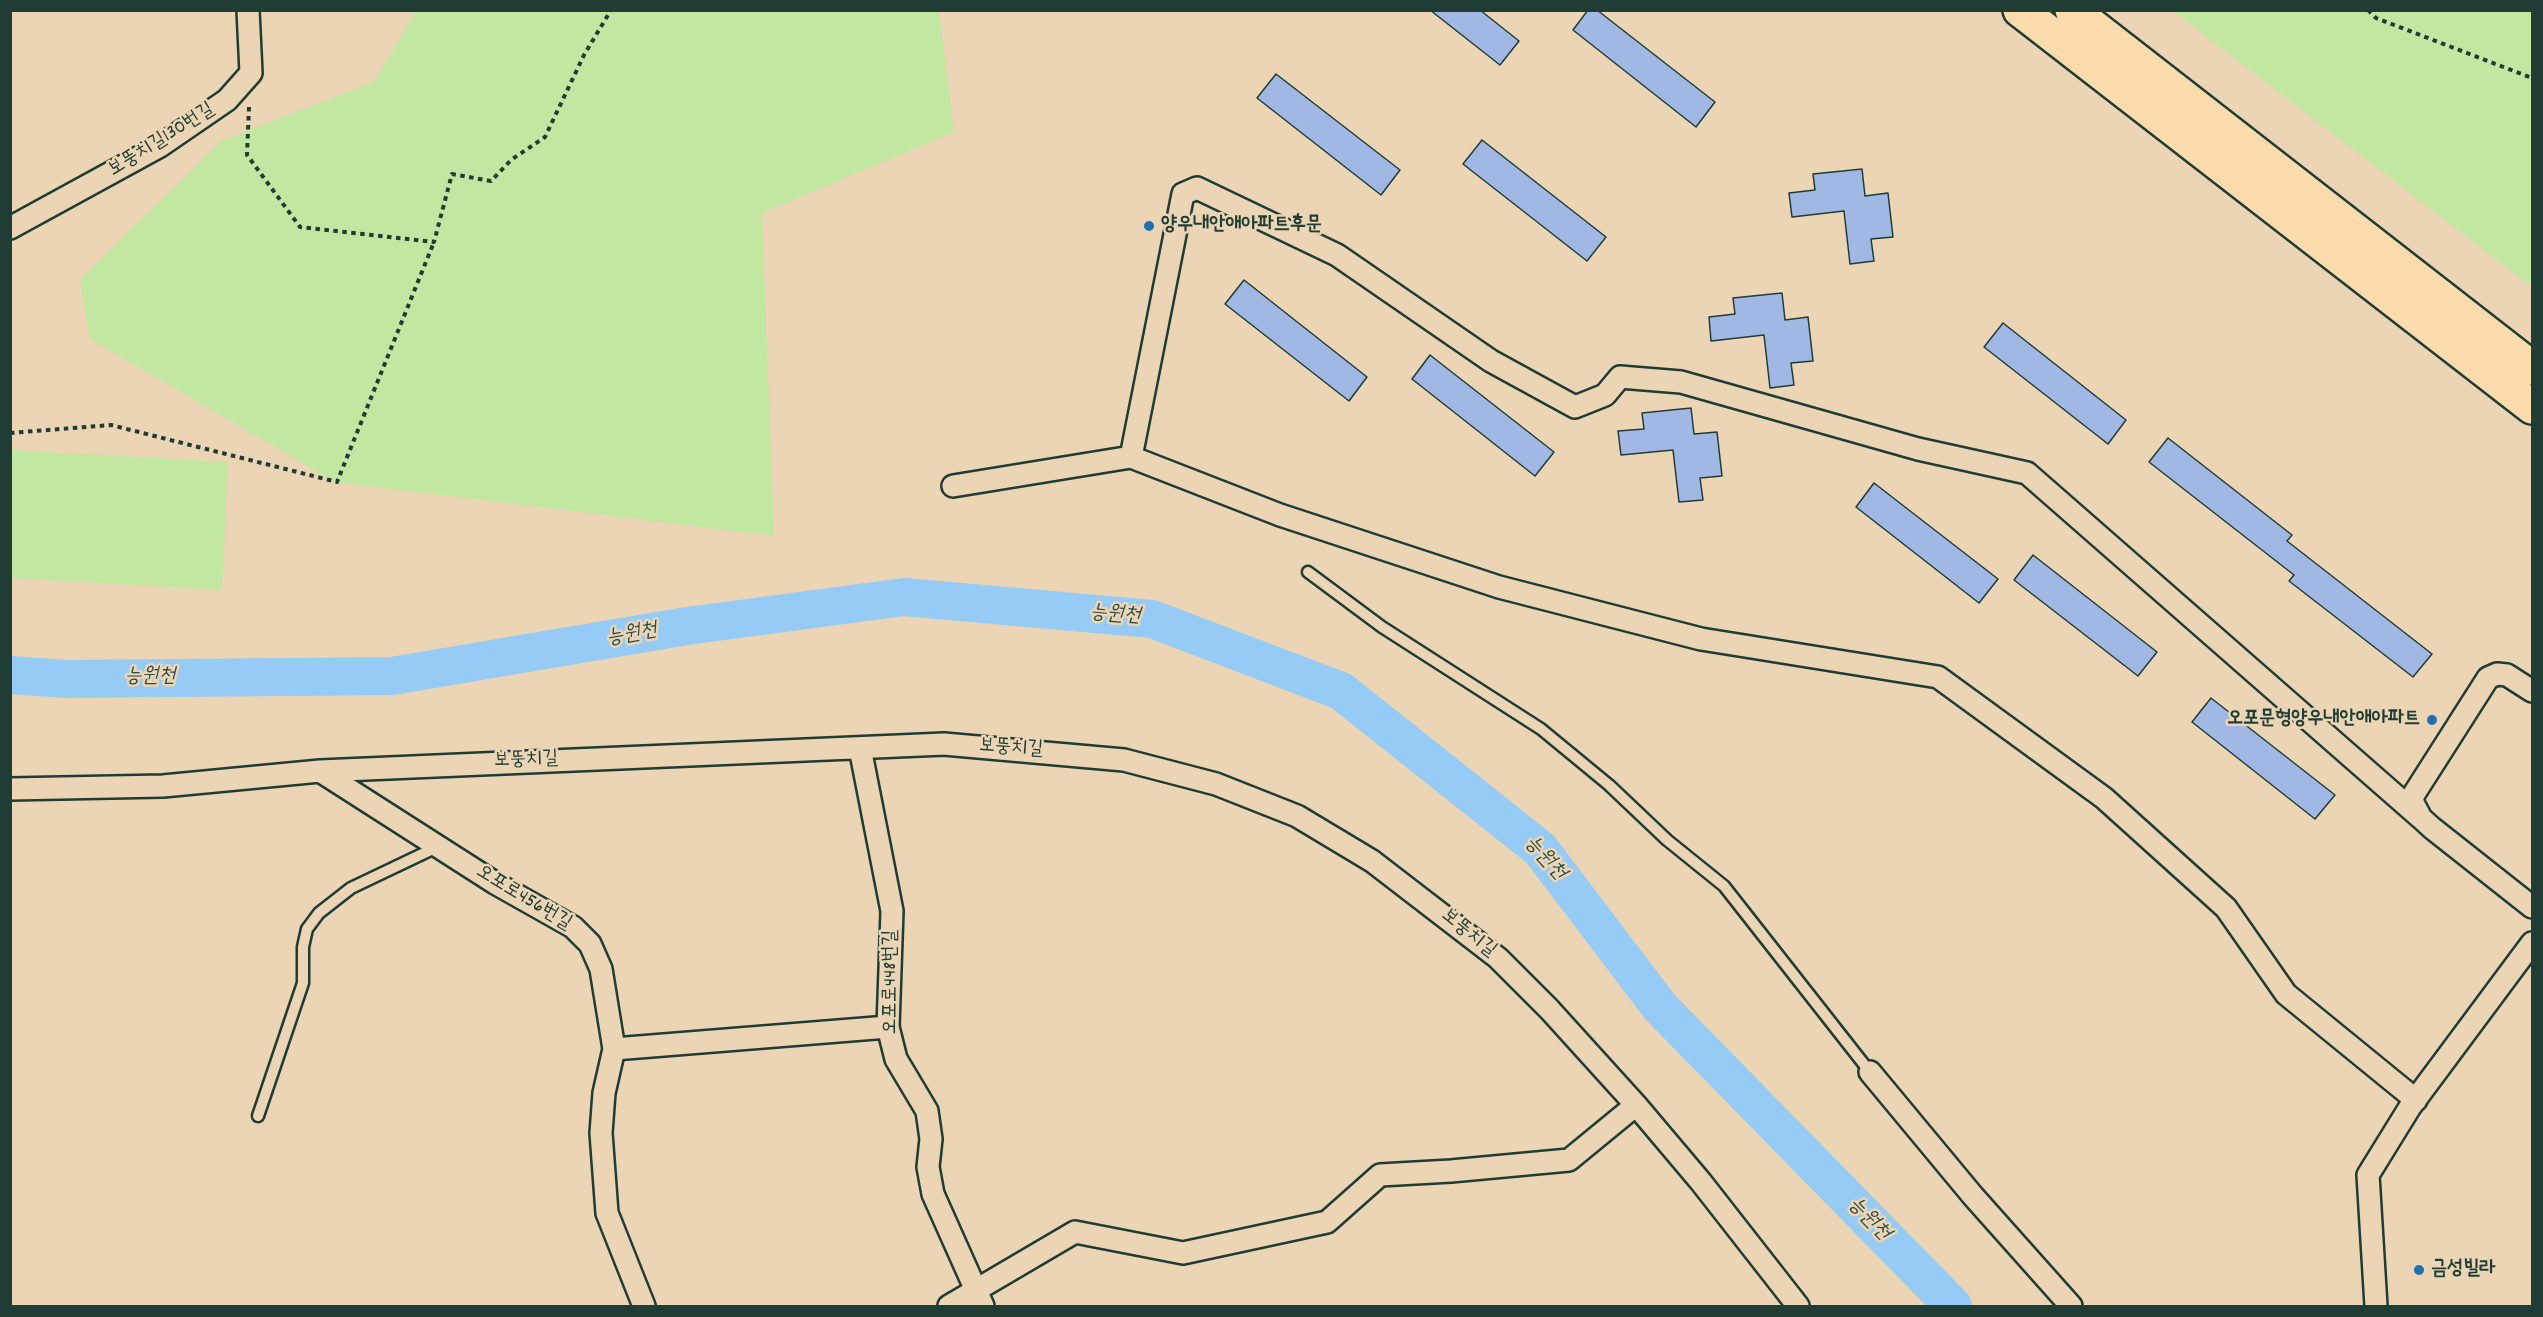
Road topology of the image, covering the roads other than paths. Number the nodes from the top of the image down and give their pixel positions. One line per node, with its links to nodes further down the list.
1 (248, 10): 4 (street, 보뚱치길130번길)
2 (2020, 10): 6 (highway)
3 (2072, 10): 5 (highway)
4 (10, 228)
5 (2532, 368)
6 (2532, 407)
7 (1131, 457): 8 (street); 14 (street); 21 (street)
8 (953, 486)
9 (1308, 572): 20 (lane)
10 (2532, 690): 14 (street)
11 (860, 748): 12 (street, 보뚱치길); 18 (street, 오포로448번길); 22 (street, 보뚱치길)
12 (320, 771): 13 (street, 보뚱치길); 15 (street, 오포로456번길)
13 (10, 789)
14 (2421, 818): 16 (street)
15 (437, 847): 19 (street, 오포로456번길); 23 (lane)
16 (2532, 907)
17 (2532, 943): 21 (street)
18 (888, 1027): 19 (street); 24 (street, 오포로448번길)
19 (614, 1049): 25 (street, 오포로456번길)
20 (1870, 1072): 28 (street)
21 (2416, 1100): 29 (street)
22 (1636, 1105): 24 (street); 27 (street, 보뚱치길)
23 (258, 1116)
24 (980, 1298): 26 (street)
25 (644, 1306)
26 (949, 1306)
27 (1798, 1306)
28 (2071, 1306)
29 (2376, 1306)

